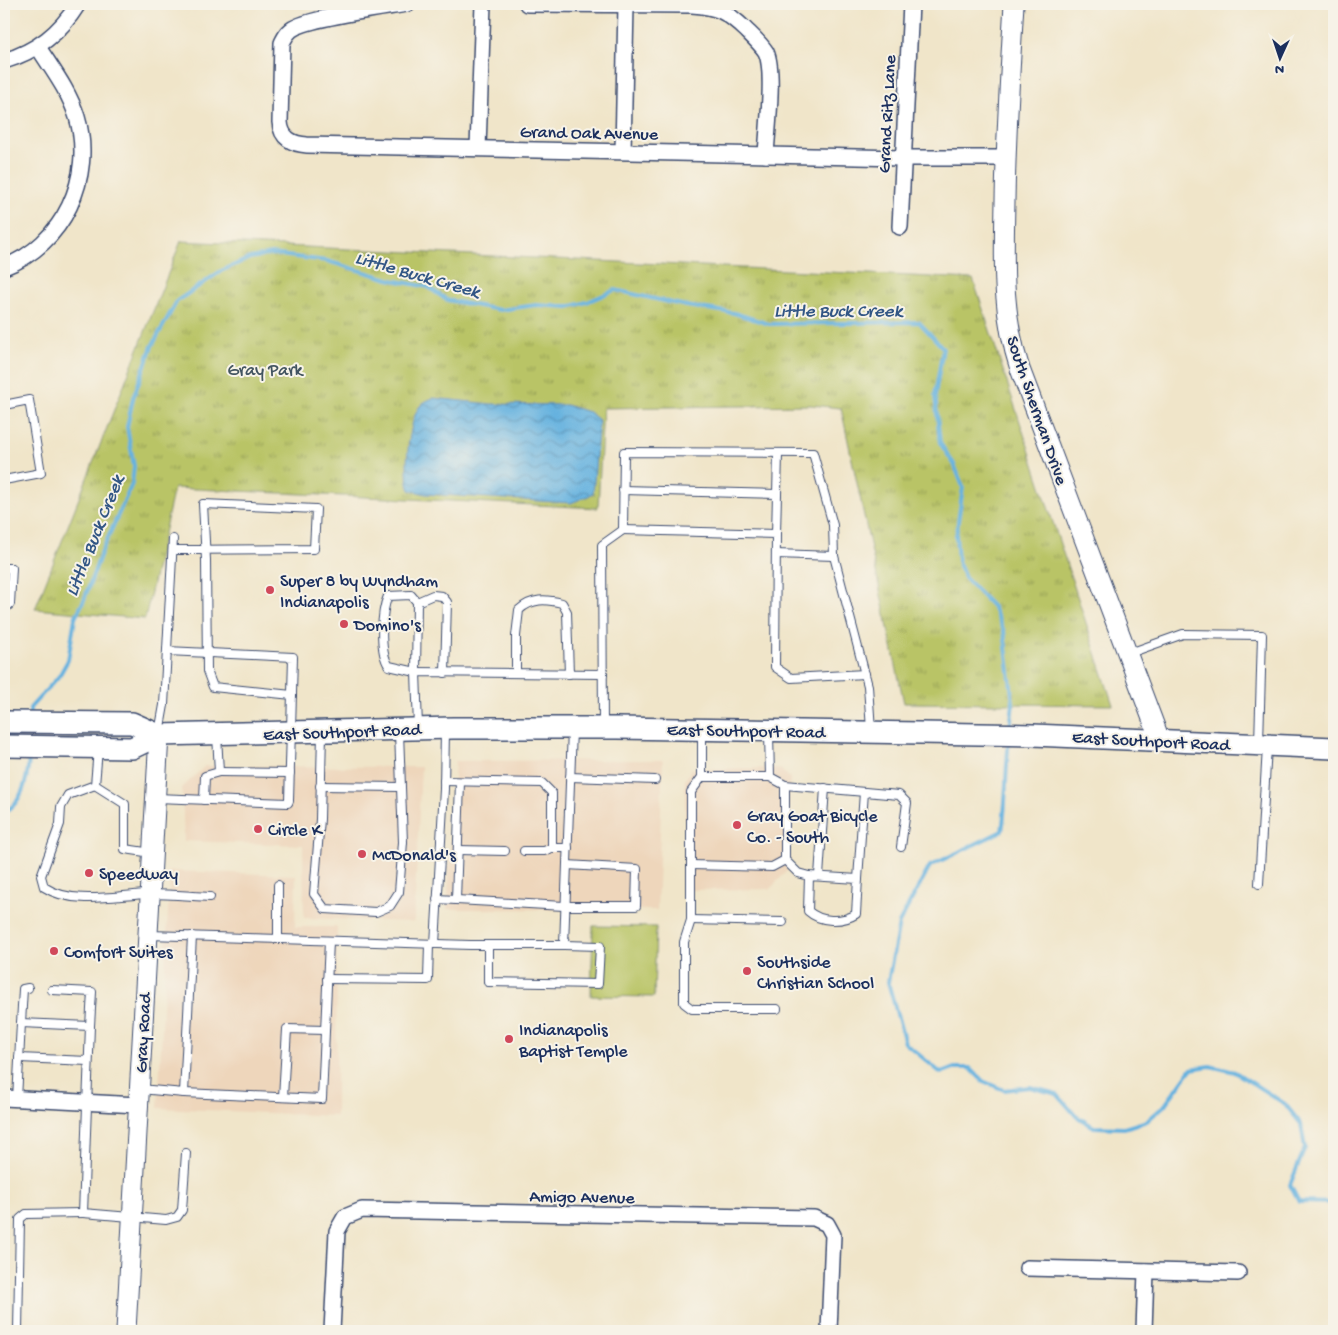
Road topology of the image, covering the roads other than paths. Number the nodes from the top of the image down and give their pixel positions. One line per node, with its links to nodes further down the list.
1 (78, 4): 8 (street)
2 (408, 4): 10 (street, Grand Oak Avenue)
3 (483, 4): 10 (street)
4 (527, 4): 7 (street)
5 (911, 4): 13 (street, Grand Ritz Lane)
6 (1014, 4): 14 (street, South Sherman Drive)
7 (626, 5): 11 (street); 12 (street)
8 (38, 46): 9 (street); 16 (street)
9 (4, 61)
10 (478, 148): 11 (street, Grand Oak Avenue)
11 (623, 151): 12 (street, Grand Oak Avenue)
12 (766, 155): 13 (street, Grand Oak Avenue)
13 (902, 158): 14 (street, Grand Oak Avenue); 15 (street, Grand Ritz Lane)
14 (1006, 158): 34 (street, South Sherman Drive)
15 (900, 227)
16 (4, 267)
17 (4, 405): 19 (lane)
18 (778, 454): 20 (lane); 21 (lane); 28 (lane)
19 (4, 480)
20 (623, 490): 21 (lane); 22 (lane)
21 (777, 494): 23 (lane)
22 (623, 530): 23 (lane); 39 (lane)
23 (776, 534): 27 (lane)
24 (173, 539): 26 (lane)
25 (204, 548): 25 (lane); 26 (lane); 33 (lane)
26 (173, 550): 32 (lane)
27 (776, 554): 28 (lane); 40 (lane)
28 (834, 556): 40 (lane)
29 (4, 568): 31 (lane)
30 (417, 602): 35 (lane); 35 (lane); 36 (lane)
31 (4, 610)
32 (167, 651): 33 (lane); 52 (lane)
33 (208, 653): 41 (lane); 41 (lane)
34 (1127, 654): 54 (street, South Sherman Drive); 55 (lane)
35 (416, 672): 36 (lane); 46 (lane)
36 (445, 673): 37 (lane)
37 (516, 673): 38 (lane); 38 (lane)
38 (569, 674): 39 (lane)
39 (603, 674): 45 (lane)
40 (865, 674): 50 (lane)
41 (292, 695): 51 (lane)
42 (4, 722): 52 (main road, East Southport Road)
43 (445, 728): 44 (main road, East Southport Road); 46 (main road, East Southport Road); 65 (lane)
44 (572, 728): 45 (main road, East Southport Road); 61 (lane)
45 (603, 728): 47 (main road, East Southport Road)
46 (408, 729): 49 (main road, East Southport Road); 70 (lane)
47 (702, 730): 48 (main road, East Southport Road); 62 (lane)
48 (769, 731): 50 (main road, East Southport Road); 63 (lane)
49 (322, 732): 51 (main road, East Southport Road); 69 (lane)
50 (871, 732): 54 (main road, East Southport Road)
51 (291, 733): 53 (main road, East Southport Road); 60 (lane)
52 (158, 735): 53 (main road, East Southport Road); 57 (main road, East Southport Road); 73 (street, Gray Road)
53 (217, 735): 59 (lane)
54 (1160, 740): 55 (main road, East Southport Road)
55 (1263, 745): 58 (main road, East Southport Road); 89 (lane)
56 (4, 746): 57 (main road, East Southport Road)
57 (98, 748): 67 (lane)
58 (1334, 748)
59 (219, 772): 60 (lane); 74 (lane)
60 (290, 773): 74 (lane)
61 (570, 777): 64 (lane); 76 (lane)
62 (702, 777): 63 (lane); 83 (lane)
63 (770, 777): 68 (lane)
64 (655, 780)
65 (444, 781): 66 (lane); 92 (lane)
66 (460, 782): 75 (lane); 78 (lane)
67 (95, 784): 81 (lane); 90 (lane)
68 (785, 785): 71 (lane); 82 (lane)
69 (320, 786): 70 (lane); 70 (lane)
70 (400, 787)
71 (825, 788): 72 (lane); 86 (lane)
72 (864, 792): 77 (lane); 87 (lane)
73 (155, 798): 74 (lane); 81 (street, Gray Road)
74 (204, 800)
75 (552, 848): 76 (lane); 80 (lane)
76 (568, 848): 84 (lane)
77 (901, 848)
78 (458, 850): 79 (lane); 93 (lane)
79 (505, 850)
80 (524, 851)
81 (152, 853): 90 (street, Gray Road)
82 (785, 860): 83 (lane); 85 (lane)
83 (691, 864): 95 (lane)
84 (567, 865): 94 (lane); 94 (lane)
85 (809, 876): 86 (lane); 87 (lane)
86 (819, 876): 87 (lane)
87 (858, 879)
88 (278, 884): 99 (lane)
89 (1259, 884)
90 (150, 894): 91 (lane); 97 (street, Gray Road)
91 (210, 897)
92 (437, 899): 93 (lane); 101 (lane)
93 (456, 900): 94 (lane)
94 (564, 906): 103 (lane)
95 (691, 920): 96 (lane); 107 (lane)
96 (783, 922)
97 (147, 935): 98 (lane); 114 (street, Gray Road)
98 (192, 936): 99 (lane); 113 (lane)
99 (278, 939): 100 (lane)
100 (329, 941): 101 (lane); 104 (lane)
101 (432, 944): 102 (lane); 104 (lane)
102 (488, 945): 103 (lane); 103 (lane)
103 (564, 945)
104 (327, 979): 110 (lane)
105 (28, 988): 108 (lane)
106 (52, 990): 109 (lane)
107 (778, 1009)
108 (21, 1023): 109 (lane); 111 (lane)
109 (90, 1026): 112 (lane)
110 (325, 1030): 115 (lane); 115 (lane)
111 (19, 1058): 112 (lane); 116 (lane)
112 (88, 1061): 117 (lane)
113 (184, 1092): 114 (lane); 115 (lane)
114 (138, 1097): 117 (street); 120 (street, Gray Road)
115 (283, 1097)
116 (11, 1098): 117 (street)
117 (88, 1101): 119 (lane)
118 (186, 1153): 120 (lane)
119 (83, 1213): 120 (lane); 124 (lane)
120 (132, 1216): 125 (street, Gray Road)
121 (1027, 1268): 122 (street)
122 (1146, 1271): 123 (street); 128 (street)
123 (1238, 1273)
124 (18, 1331)
125 (126, 1331)
126 (332, 1331): 127 (street, Amigo Avenue)
127 (829, 1331)
128 (1144, 1331)

